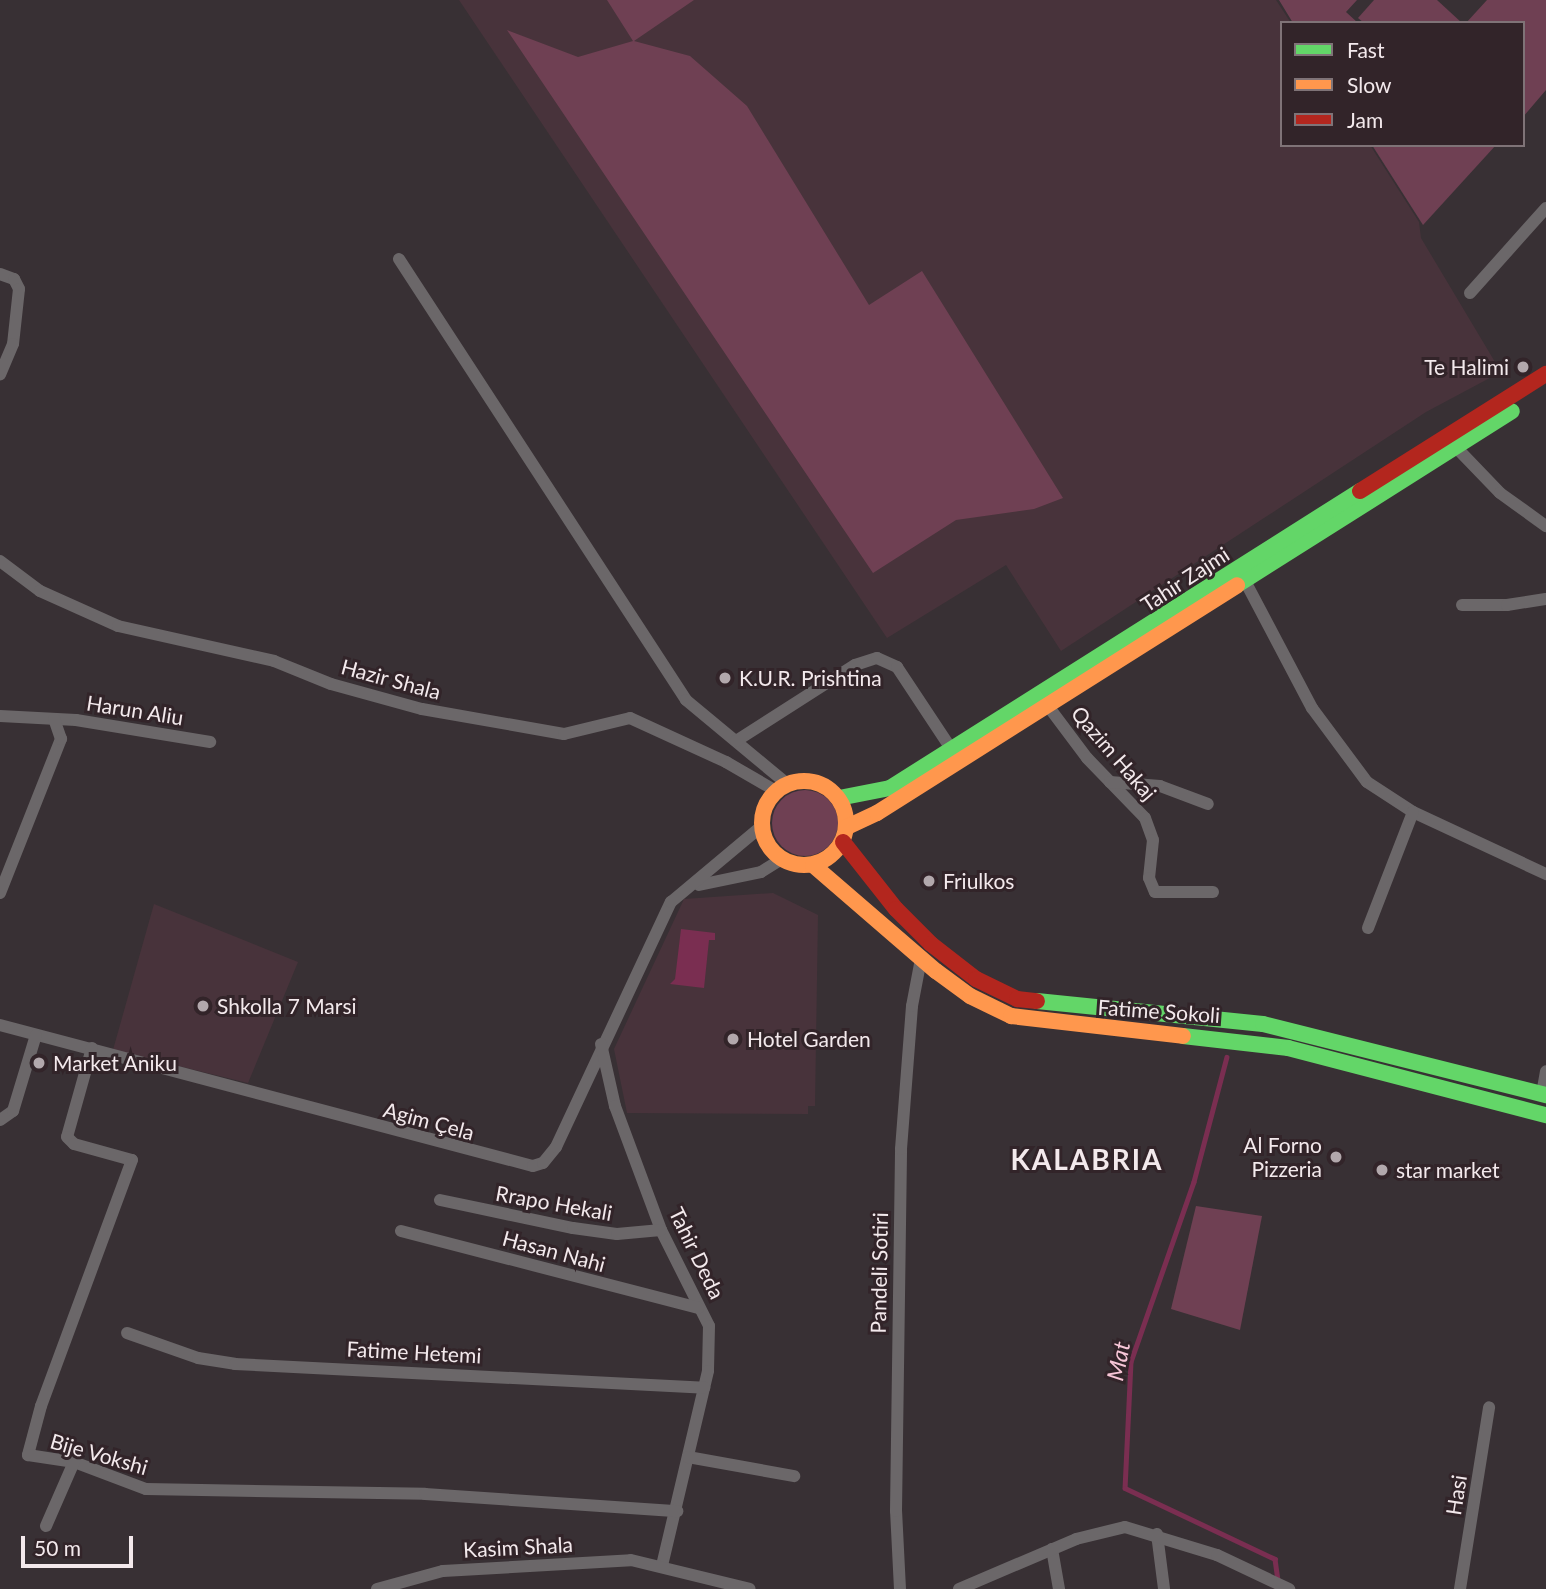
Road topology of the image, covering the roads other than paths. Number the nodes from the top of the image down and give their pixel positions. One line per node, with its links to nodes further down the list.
1 (1546, 208): 4 (street)
2 (398, 259): 17 (street)
3 (0, 274): 5 (street)
4 (1470, 293)
5 (0, 374)
6 (1546, 374): 8 (street, Tahir Zajmi)
7 (1546, 388): 8 (street, Tahir Zajmi)
8 (1451, 443): 9 (street); 11 (street, Tahir Zajmi); 19 (street, Tahir Zajmi)
9 (1546, 526)
10 (0, 561): 21 (street, Hazir Shala)
11 (1245, 581): 14 (street, Tahir Zajmi); 24 (street)
12 (1546, 599): 13 (street)
13 (1462, 605)
14 (1048, 706): 20 (street, Qazim Hakaj); 26 (street, Tahir Zajmi)
15 (0, 716): 16 (street, Harun Aliu)
16 (54, 719): 18 (street, Harun Aliu); 32 (street, Harun Aliu)
17 (736, 741): 19 (street); 21 (street)
18 (210, 742)
19 (951, 750): 22 (street, Tahir Zajmi)
20 (1110, 782): 23 (street); 31 (street, Qazim Hakaj)
21 (782, 788): 22 (street); 25 (street)
22 (839, 798): 26 (street)
23 (1208, 804)
24 (1413, 811): 29 (street); 33 (street)
25 (762, 826): 27 (street); 30 (street, Agim Çela)
26 (845, 834): 28 (street); 40 (street, Fatime Sokoli)
27 (782, 859): 28 (street); 30 (street, Agim Çela)
28 (813, 865): 34 (street, Fatime Sokoli)
29 (1546, 874)
30 (692, 887): 37 (street, Agim Çela)
31 (1213, 892)
32 (0, 893)
33 (1368, 928)
34 (921, 959): 41 (street, Fatime Sokoli); 61 (street, Pandeli Sotiri)
35 (0, 1025): 36 (street, Agim Çela)
36 (36, 1035): 38 (street, Agim Çela); 42 (street)
37 (601, 1044): 38 (street, Agim Çela); 44 (street, Tahir Deda)
38 (92, 1048): 51 (street, Bije Vokshi)
39 (1546, 1071): 40 (street)
40 (1544, 1095)
41 (1546, 1115)
42 (0, 1120)
43 (440, 1200): 44 (street, Rrapo Hekali)
44 (661, 1230): 46 (street, Tahir Deda)
45 (401, 1231): 46 (street, Hasan Nahi)
46 (698, 1308): 48 (street, Tahir Deda)
47 (127, 1333): 48 (street, Fatime Hetemi)
48 (704, 1388): 50 (street, Tahir Deda)
49 (1489, 1408): 65 (street, Hasi)
50 (688, 1457): 52 (street); 53 (street, Tahir Deda)
51 (74, 1462): 53 (street, Bije Vokshi); 54 (street)
52 (794, 1476)
53 (677, 1511): 57 (street, Tahir Deda)
54 (46, 1526)
55 (1157, 1534): 56 (street); 58 (street); 64 (street)
56 (1052, 1549): 62 (street); 63 (street)
57 (662, 1566): 59 (street, Kasim Shala); 60 (street, Kasim Shala)
58 (1282, 1585)
59 (377, 1589)
60 (750, 1589)
61 (901, 1589)
62 (959, 1589)
63 (1059, 1589)
64 (1164, 1589)
65 (1460, 1589)

